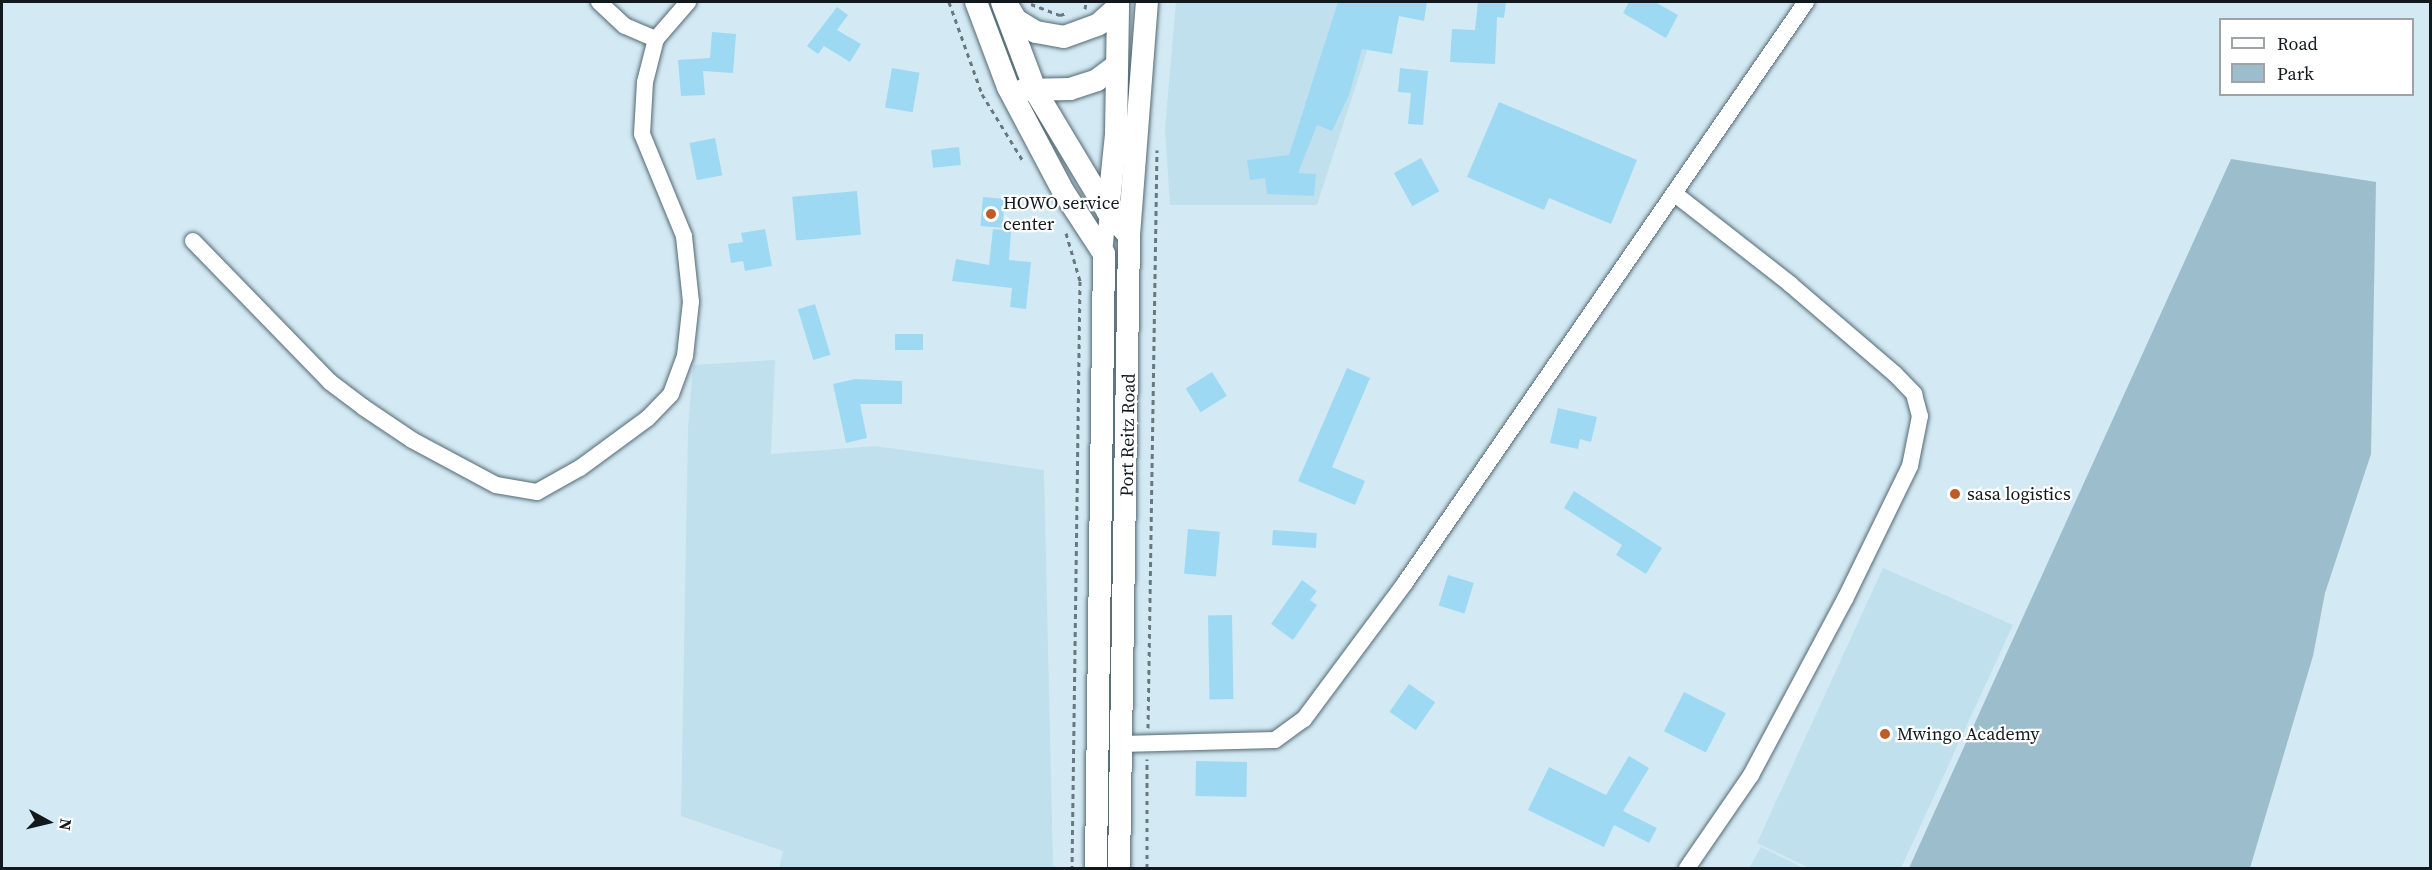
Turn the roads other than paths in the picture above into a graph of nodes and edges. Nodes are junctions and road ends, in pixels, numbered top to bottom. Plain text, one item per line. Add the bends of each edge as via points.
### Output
1 (598, 2) edge
2 (688, 2) edge
3 (976, 2) edge
4 (1004, 2) edge
5 (1147, 2) edge
6 (1806, 2) edge
7 (1118, 4) edge
8 (656, 39) junction
9 (1117, 65) junction
10 (1008, 87) junction
11 (1036, 92) junction
12 (1675, 194) junction
13 (1108, 212) junction
14 (1129, 235) junction
15 (193, 241) dead end
16 (1104, 254) junction
17 (1121, 744) junction
18 (1096, 868) edge
19 (1119, 868) edge
20 (1687, 868) edge

1 - 8 street via 625,26
2 - 8 street
3 - 10 main road
4 - 7 main road via 1016,20 1036,32 1064,37 1099,24
4 - 11 main road
5 - 14 main road, Port Reitz Road
6 - 12 street
7 - 9 main road
8 - 15 street via 640,113 648,155 684,236 690,273 690,329 680,374 671,394 648,418 580,468 537,492 496,484 411,440 363,407 330,382
9 - 11 main road via 1088,83
9 - 13 main road via 1116,135
10 - 11 main road
10 - 16 main road via 1063,191
11 - 13 main road
12 - 17 street via 1405,583 1304,719 1275,740
12 - 20 street via 1895,374 1914,394 1920,416 1910,466 1845,599 1751,775
13 - 14 main road
13 - 16 street
14 - 17 main road, Port Reitz Road
16 - 18 main road
17 - 19 main road, Port Reitz Road

